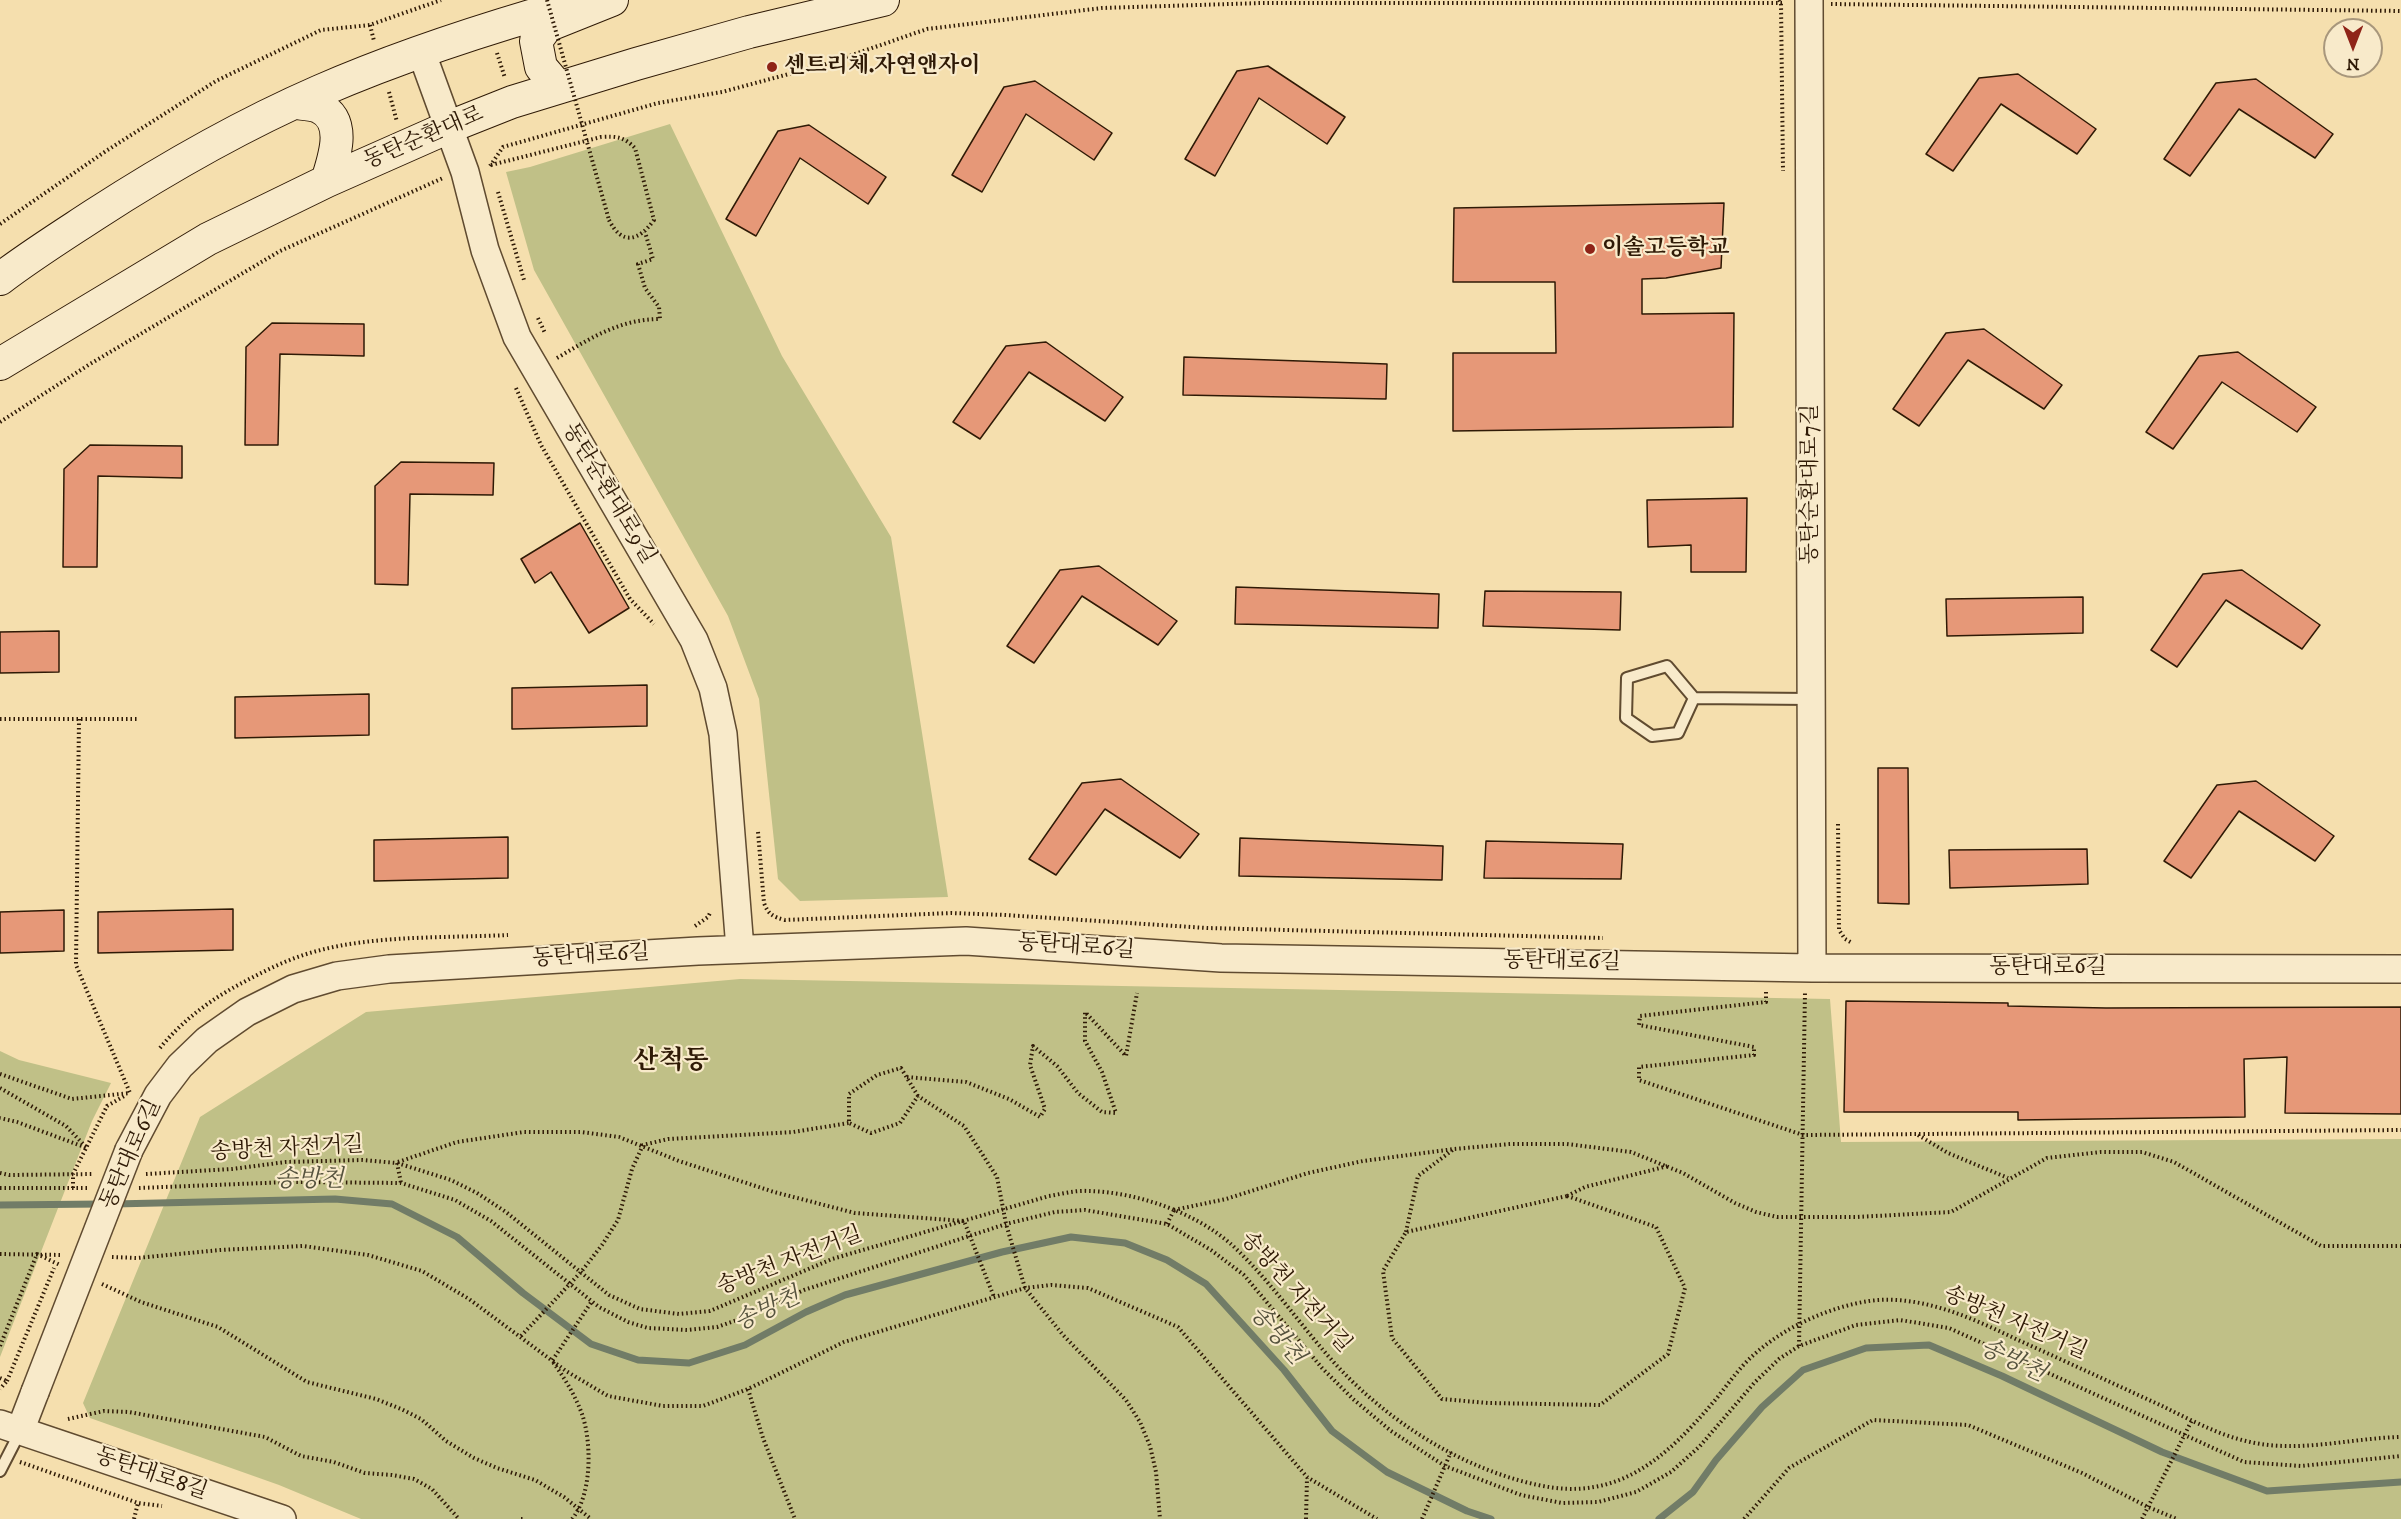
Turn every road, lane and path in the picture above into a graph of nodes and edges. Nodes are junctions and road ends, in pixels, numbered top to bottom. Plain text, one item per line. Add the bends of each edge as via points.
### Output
1 (441, 0) edge
2 (546, 0) edge
3 (586, 0) edge
4 (612, 0) edge
5 (883, 0) edge
6 (1809, 0) edge
7 (1780, 2) edge
8 (2401, 11) edge
9 (1831, 16) dead end
10 (370, 25) junction
11 (489, 27) junction
12 (421, 51) junction
13 (381, 66) junction
14 (558, 87) junction
15 (512, 102) junction
16 (295, 103) junction
17 (449, 126) junction
18 (404, 146) junction
19 (490, 166) junction
20 (493, 176) dead end
21 (327, 181) junction
22 (1783, 183) dead end
23 (496, 187) dead end
24 (444, 189) dead end
25 (0, 224) edge
26 (645, 232) junction
27 (0, 279) edge
28 (525, 283) dead end
29 (537, 315) dead end
30 (547, 336) dead end
31 (552, 347) dead end
32 (557, 358) junction
33 (0, 364) edge
34 (563, 368) dead end
35 (513, 381) dead end
36 (0, 422) edge
37 (658, 628) dead end
38 (1694, 698) junction
39 (1811, 699) junction
40 (0, 719) edge
41 (79, 719) junction
42 (139, 719) dead end
43 (757, 821) dead end
44 (1838, 823) dead end
45 (713, 907) dead end
46 (683, 927) dead end
47 (519, 935) dead end
48 (1611, 938) dead end
49 (1860, 944) dead end
50 (740, 949) junction
51 (2401, 969) edge
52 (1809, 980) junction
53 (1766, 992) dead end
54 (1137, 993) dead end
55 (158, 1051) dead end
56 (0, 1074) edge
57 (907, 1077) junction
58 (135, 1083) dead end
59 (0, 1088) edge
60 (130, 1093) junction
61 (918, 1096) junction
62 (126, 1100) dead end
63 (0, 1118) edge
64 (849, 1123) junction
65 (2401, 1130) edge
66 (1917, 1134) junction
67 (1803, 1135) junction
68 (644, 1145) junction
69 (87, 1148) junction
70 (1454, 1149) junction
71 (134, 1162) junction
72 (397, 1162) junction
73 (1669, 1166) junction
74 (0, 1173) edge
75 (73, 1174) junction
76 (95, 1174) dead end
77 (2009, 1178) junction
78 (401, 1183) junction
79 (0, 1188) edge
80 (73, 1188) junction
81 (96, 1188) dead end
82 (130, 1188) dead end
83 (1567, 1196) junction
84 (1003, 1209) junction
85 (1174, 1210) junction
86 (1802, 1218) junction
87 (964, 1221) junction
88 (1006, 1224) junction
89 (1167, 1224) junction
90 (1406, 1232) junction
91 (970, 1236) junction
92 (2401, 1246) edge
93 (0, 1254) edge
94 (37, 1254) junction
95 (70, 1255) dead end
96 (104, 1257) dead end
97 (68, 1269) dead end
98 (581, 1272) junction
99 (99, 1283) dead end
100 (569, 1284) junction
101 (1025, 1288) junction
102 (994, 1297) junction
103 (592, 1301) junction
104 (1800, 1325) junction
105 (521, 1336) junction
106 (0, 1346) edge
107 (1799, 1347) junction
108 (552, 1361) junction
109 (0, 1378) edge
110 (0, 1389) edge
111 (748, 1389) junction
112 (68, 1419) dead end
113 (2192, 1420) junction
114 (10, 1428) edge
115 (2184, 1436) junction
116 (2401, 1437) edge
117 (1450, 1452) junction
118 (2401, 1456) edge
119 (7, 1457) junction
120 (1445, 1466) junction
121 (0, 1471) edge
122 (1308, 1477) junction
123 (138, 1503) junction
124 (166, 1507) dead end
125 (2148, 1507) junction
126 (580, 1509) junction
127 (134, 1519) edge
128 (282, 1519) edge
129 (459, 1519) edge
130 (572, 1519) edge
131 (591, 1519) edge
132 (795, 1519) edge
133 (1160, 1519) edge
134 (1306, 1519) edge
135 (1377, 1519) edge
136 (1422, 1519) edge
137 (1744, 1519) edge
138 (2142, 1519) edge
139 (2177, 1519) edge

1 - 10 path
2 - 26 path, bridge via 609,220 615,231 627,237
3 - 11 main road
4 - 14 main road via 547,26 536,41 541,67
5 - 14 main road, 동탄순환대로 via 749,32
6 - 39 street, 동탄순환대로7길
7 - 19 path via 1262,3 1102,8 927,29 826,64 722,92 658,103 503,147
7 - 22 path
8 - 9 path via 1830,4
10 - 13 path
10 - 25 path via 321,30 216,81
11 - 12 main road
11 - 15 path
12 - 13 main road
12 - 17 street, 동탄순환대로9길
13 - 16 main road
13 - 18 path
14 - 15 main road, 동탄순환대로
15 - 17 main road, 동탄순환대로
16 - 21 main road via 318,106 331,116 336,151
16 - 27 main road via 196,153 123,196
17 - 18 main road, 동탄순환대로
17 - 50 street, 동탄순환대로9길 via 485,250 517,337 694,640 713,688 723,734
18 - 21 main road, 동탄순환대로
19 - 20 path
19 - 26 path via 602,136 627,140 635,148 654,220
21 - 33 main road, 동탄순환대로 via 208,239
23 - 28 path
24 - 36 path via 441,179 280,251
26 - 32 path via 653,259 638,264 645,288 659,308 660,319 624,323
29 - 30 path
31 - 32 path
32 - 34 path
35 - 37 path via 541,445 630,599
38 - 38 lane via 1678,733 1652,736 1626,718 1627,678 1667,666
38 - 39 lane
39 - 52 street, 동탄순환대로7길
40 - 41 path
41 - 42 path
41 - 60 path via 76,965
43 - 48 path via 766,911 785,920 951,913 1207,928
44 - 49 path via 1839,930 1845,939
45 - 46 path via 702,922
47 - 55 path via 366,942 318,951 278,964 218,996 191,1016
50 - 52 street, 동탄대로6길 via 966,940 1221,958
50 - 71 street, 동탄대로6길 via 389,969 336,976 293,989 247,1012 207,1040 180,1066 158,1095
51 - 52 street, 동탄대로6길
52 - 67 path
53 - 67 path via 1766,1002 1640,1016 1639,1026 1754,1047 1754,1055 1639,1067 1639,1080
54 - 57 path via 1126,1056 1084,1012 1084,1041 1102,1072 1116,1113 1102,1112 1078,1093 1057,1066 1033,1046 1030,1065 1045,1109 1040,1117 1009,1099 966,1082
56 - 60 path via 72,1099
57 - 61 path
57 - 64 path via 901,1068 878,1075 849,1094
58 - 60 path
59 - 69 path via 66,1126
60 - 62 path
60 - 69 path via 107,1106
61 - 64 path via 900,1123 871,1134
61 - 84 path via 964,1126 997,1177
63 - 69 path
64 - 68 path via 793,1132 668,1139
65 - 66 path
66 - 67 path
66 - 77 path via 1948,1153
67 - 86 path
68 - 72 path via 581,1132 524,1132 457,1142
68 - 87 path via 679,1161 774,1192 855,1213
68 - 98 path via 632,1169 618,1220
69 - 75 path
70 - 73 path via 1577,1144 1631,1152
70 - 85 path via 1363,1161
70 - 90 path via 1418,1176
71 - 72 path, 송방천 자전거길 via 232,1169 286,1162
71 - 114 street, 동탄대로6길, bridge via 35,1392
72 - 78 path
72 - 98 path, 송방천 자전거길 via 477,1193
73 - 83 path
73 - 86 path via 1756,1212
74 - 75 path
75 - 76 path
75 - 80 path
77 - 86 path via 1951,1212
77 - 92 path via 2048,1158 2142,1152 2174,1162 2321,1246
78 - 82 path via 289,1182
78 - 100 path via 455,1200 491,1221
79 - 80 path
80 - 81 path
83 - 90 path
83 - 90 path via 1656,1227 1685,1288 1668,1354 1600,1405 1443,1399 1392,1338 1383,1271
84 - 85 path, 송방천 자전거길 via 1086,1190 1126,1195
84 - 87 path, 송방천 자전거길
84 - 88 path
85 - 89 path
85 - 117 path, 송방천 자전거길 via 1229,1243 1349,1377 1402,1423
86 - 104 path
87 - 91 path
87 - 98 path, 송방천 자전거길 via 832,1259 710,1311 679,1314 640,1308 609,1295
88 - 89 path via 1055,1212 1085,1210
88 - 91 path
88 - 101 path
89 - 120 path via 1244,1275 1353,1399 1391,1431
91 - 102 path
91 - 103 path via 804,1290 717,1327 648,1328 628,1322
93 - 94 path
94 - 95 path
94 - 97 path
94 - 106 path
96 - 105 path via 303,1246 368,1254 422,1271
98 - 100 path
99 - 126 path via 141,1302 218,1327 307,1382 402,1409 474,1458 535,1480
100 - 103 path
100 - 105 path
101 - 102 path
101 - 122 path via 1088,1288 1178,1327
101 - 133 path via 1062,1335 1126,1401 1140,1422 1156,1472
102 - 111 path via 844,1342
103 - 108 path
104 - 107 path
104 - 113 path, 송방천 자전거길 via 1825,1313 1871,1301 1933,1306 1984,1324
104 - 117 path, 송방천 자전거길 via 1754,1354 1668,1452 1617,1482 1563,1489 1538,1485
105 - 108 path
107 - 115 path via 1856,1325 1900,1320 1949,1328
107 - 120 path via 1779,1359 1755,1382 1700,1446 1671,1472 1636,1492 1598,1502 1562,1503 1521,1495
108 - 111 path via 608,1396 663,1406 703,1406
108 - 126 path via 568,1384 585,1429 587,1480
109 - 110 path via 8,1381
111 - 132 path
112 - 129 path via 104,1411 129,1412 265,1437 301,1456 364,1473 414,1479 432,1489
113 - 115 path
113 - 116 path, 송방천 자전거길 via 2240,1439 2271,1445
114 - 119 lane
114 - 128 street, 동탄대로8길
115 - 118 path via 2244,1462 2301,1466
115 - 125 path
117 - 120 path
119 - 121 lane
119 - 123 path
120 - 136 path
122 - 134 path
122 - 135 path
123 - 124 path
123 - 127 path
125 - 137 path via 2082,1473 1968,1425 1873,1420 1789,1467
125 - 138 path
125 - 139 path
126 - 130 path
126 - 131 path

